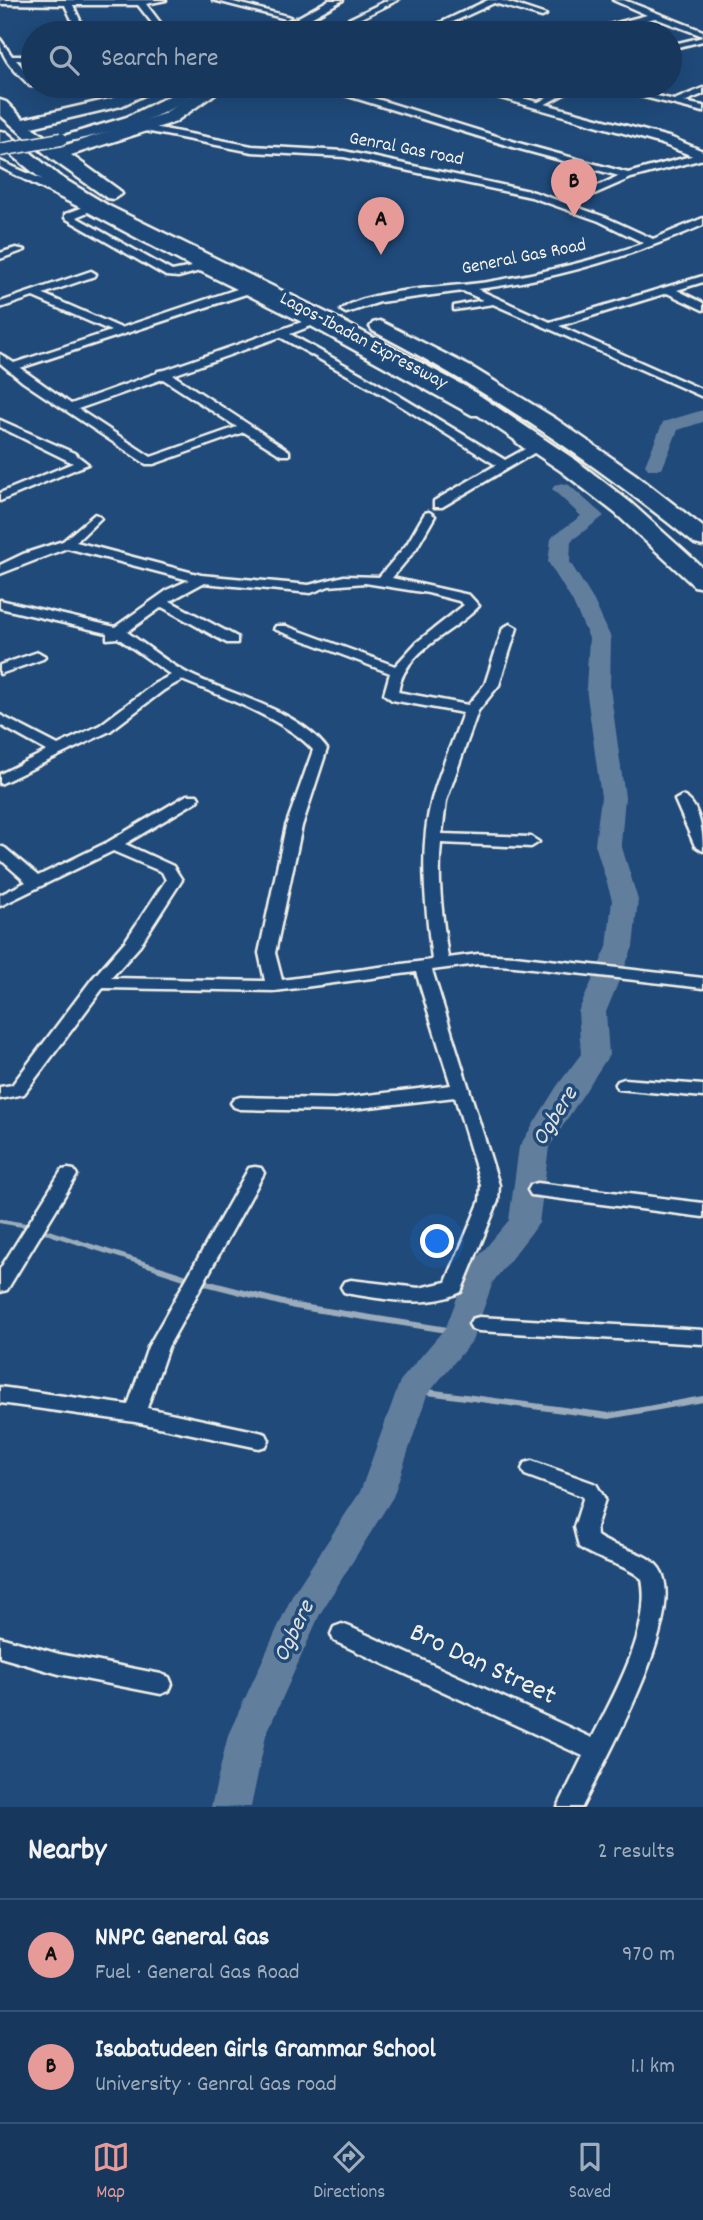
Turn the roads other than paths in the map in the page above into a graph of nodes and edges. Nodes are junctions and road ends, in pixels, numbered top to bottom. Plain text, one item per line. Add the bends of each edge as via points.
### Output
1 (34, 0) edge
2 (162, 0) edge
3 (217, 0) edge
4 (320, 0) edge
5 (333, 0) edge
6 (394, 0) edge
7 (494, 0) edge
8 (617, 0) edge
9 (0, 2) edge
10 (141, 3) junction
11 (69, 5) junction
12 (542, 15) dead end
13 (656, 16) junction
14 (286, 17) junction
15 (76, 21) edge
16 (154, 21) edge
17 (280, 21) edge
18 (297, 21) edge
19 (349, 21) edge
20 (449, 21) edge
21 (635, 21) edge
22 (668, 21) edge
23 (682, 27) edge
24 (703, 36) edge
25 (0, 41) edge
26 (682, 43) edge
27 (9, 58) junction
28 (21, 58) edge
29 (21, 71) edge
30 (703, 91) edge
31 (127, 98) edge
32 (165, 98) edge
33 (178, 98) edge
34 (200, 98) edge
35 (363, 98) edge
36 (510, 98) edge
37 (551, 98) edge
38 (658, 98) edge
39 (676, 102) junction
40 (0, 105) edge
41 (537, 105) junction
42 (703, 109) edge
43 (41, 121) junction
44 (19, 125) junction
45 (143, 128) junction
46 (0, 136) edge
47 (58, 142) junction
48 (0, 144) edge
49 (78, 146) junction
50 (0, 150) edge
51 (703, 156) edge
52 (0, 164) edge
53 (628, 176) junction
54 (592, 192) dead end
55 (89, 209) junction
56 (703, 221) edge
57 (653, 243) junction
58 (20, 250) dead end
59 (0, 256) edge
60 (202, 267) junction
61 (91, 274) dead end
62 (703, 279) edge
63 (465, 288) junction
64 (246, 290) junction
65 (668, 290) junction
66 (34, 294) junction
67 (494, 302) junction
68 (0, 305) edge
69 (703, 307) edge
70 (458, 308) dead end
71 (345, 310) junction
72 (318, 320) junction
73 (548, 326) junction
74 (120, 331) junction
75 (281, 333) junction
76 (0, 357) edge
77 (13, 367) junction
78 (162, 373) junction
79 (703, 394) edge
80 (70, 408) junction
81 (0, 424) edge
82 (244, 428) junction
83 (285, 453) dead end
84 (503, 464) junction
85 (0, 497) edge
86 (438, 504) dead end
87 (429, 516) dead end
88 (95, 519) dead end
89 (703, 540) edge
90 (68, 544) junction
91 (0, 570) edge
92 (201, 579) junction
93 (384, 579) junction
94 (703, 582) edge
95 (163, 602) junction
96 (0, 604) edge
97 (510, 628) dead end
98 (281, 629) dead end
99 (112, 636) junction
100 (232, 640) dead end
101 (38, 656) dead end
102 (0, 670) edge
103 (397, 671) junction
104 (181, 675) junction
105 (471, 710) junction
106 (0, 719) edge
107 (56, 750) junction
108 (0, 780) edge
109 (192, 798) dead end
110 (682, 800) dead end
111 (433, 838) junction
112 (531, 842) dead end
113 (113, 845) junction
114 (703, 846) edge
115 (0, 851) edge
116 (36, 884) junction
117 (0, 901) edge
118 (441, 963) junction
119 (422, 965) junction
120 (98, 983) junction
121 (703, 983) edge
122 (275, 986) junction
123 (624, 1085) dead end
124 (461, 1090) junction
125 (703, 1091) edge
126 (2, 1096) edge
127 (240, 1103) dead end
128 (254, 1173) dead end
129 (68, 1175) dead end
130 (537, 1190) dead end
131 (703, 1210) edge
132 (0, 1285) edge
133 (351, 1287) dead end
134 (479, 1324) dead end
135 (703, 1337) edge
136 (0, 1395) edge
137 (135, 1415) junction
138 (259, 1440) dead end
139 (532, 1469) dead end
140 (342, 1634) dead end
141 (0, 1647) edge
142 (161, 1684) dead end
143 (596, 1751) junction
144 (570, 1807) edge

1 - 9 street
1 - 11 street
2 - 10 street
3 - 14 street
4 - 14 main road
5 - 18 main road
6 - 19 street
7 - 12 street
7 - 20 street
8 - 13 street
10 - 11 street
10 - 16 street
11 - 15 street
13 - 21 street
13 - 22 street
14 - 17 main road
23 - 24 street
24 - 26 street
25 - 27 street
27 - 28 street
27 - 29 street
30 - 39 street
31 - 43 highway
32 - 47 main road via 146,110
33 - 47 main road via 135,120
34 - 45 highway via 170,118
35 - 53 street
36 - 41 main road
37 - 41 street
38 - 39 street
39 - 42 street
40 - 44 highway, Lagos-Ibadan Expressway
41 - 51 main road via 667,141
43 - 44 highway
43 - 49 highway via 42,132 60,144
44 - 47 highway, Lagos-Ibadan Expressway
45 - 49 highway
45 - 57 street, Genral Gas road via 252,149 344,154 534,195
46 - 72 highway, Lagos-Ibadan Expressway via 53,180 103,211
47 - 48 main road
47 - 49 highway
47 - 50 main road, bridge
47 - 71 highway, Lagos-Ibadan Expressway via 126,202 256,275
51 - 53 street
52 - 55 street
53 - 54 street
55 - 60 street
55 - 60 street via 68,216 170,274
56 - 57 street, General Gas Road
57 - 63 street, General Gas Road via 580,267
58 - 59 street
60 - 64 street
61 - 66 street
62 - 65 street
63 - 67 street
63 - 71 street, General Gas Road via 378,299
64 - 72 street
64 - 74 street
65 - 69 street
65 - 73 street
66 - 68 street
66 - 74 street
67 - 70 street
67 - 73 street
71 - 89 highway, Lagos-Ibadan Expressway via 537,415 596,455
72 - 75 street
72 - 84 street via 533,450
72 - 94 highway, Lagos-Ibadan Expressway via 462,394 532,440 622,508
73 - 79 street
74 - 77 street
75 - 78 street
75 - 84 street
76 - 77 street
77 - 80 street
78 - 80 street
78 - 82 street
80 - 82 street via 149,461
81 - 85 street via 82,464
82 - 83 street
84 - 86 street
87 - 93 street via 412,546
88 - 90 street
90 - 91 street
90 - 92 street
92 - 93 street via 310,589 323,581
92 - 95 street
93 - 103 street via 464,598 472,606
95 - 99 street
95 - 100 street
96 - 99 street
97 - 105 street via 492,685
98 - 103 street
99 - 104 street
101 - 102 street
103 - 105 street via 391,694
104 - 107 street via 105,728
104 - 122 street via 307,734 320,749 294,826 267,953
105 - 111 street via 439,801
106 - 107 street
107 - 108 street
109 - 113 street
110 - 114 street
111 - 112 street
111 - 118 street
113 - 116 street
113 - 120 street via 168,869 174,880 132,944
115 - 116 street
116 - 117 street
118 - 119 street
118 - 121 street via 491,960
119 - 122 street
119 - 124 street
120 - 122 street
120 - 126 street via 18,1090
123 - 125 street
124 - 127 street via 335,1105
124 - 133 street via 490,1185 489,1201 454,1287 432,1295
128 - 137 street via 158,1347
129 - 132 street
130 - 131 street
134 - 135 street
136 - 137 street
137 - 138 street
139 - 143 street via 589,1490 594,1499 585,1527 587,1541 644,1568 652,1574 657,1589 656,1612 631,1684
140 - 143 street, Bro Dan Street
141 - 142 street
143 - 144 street

